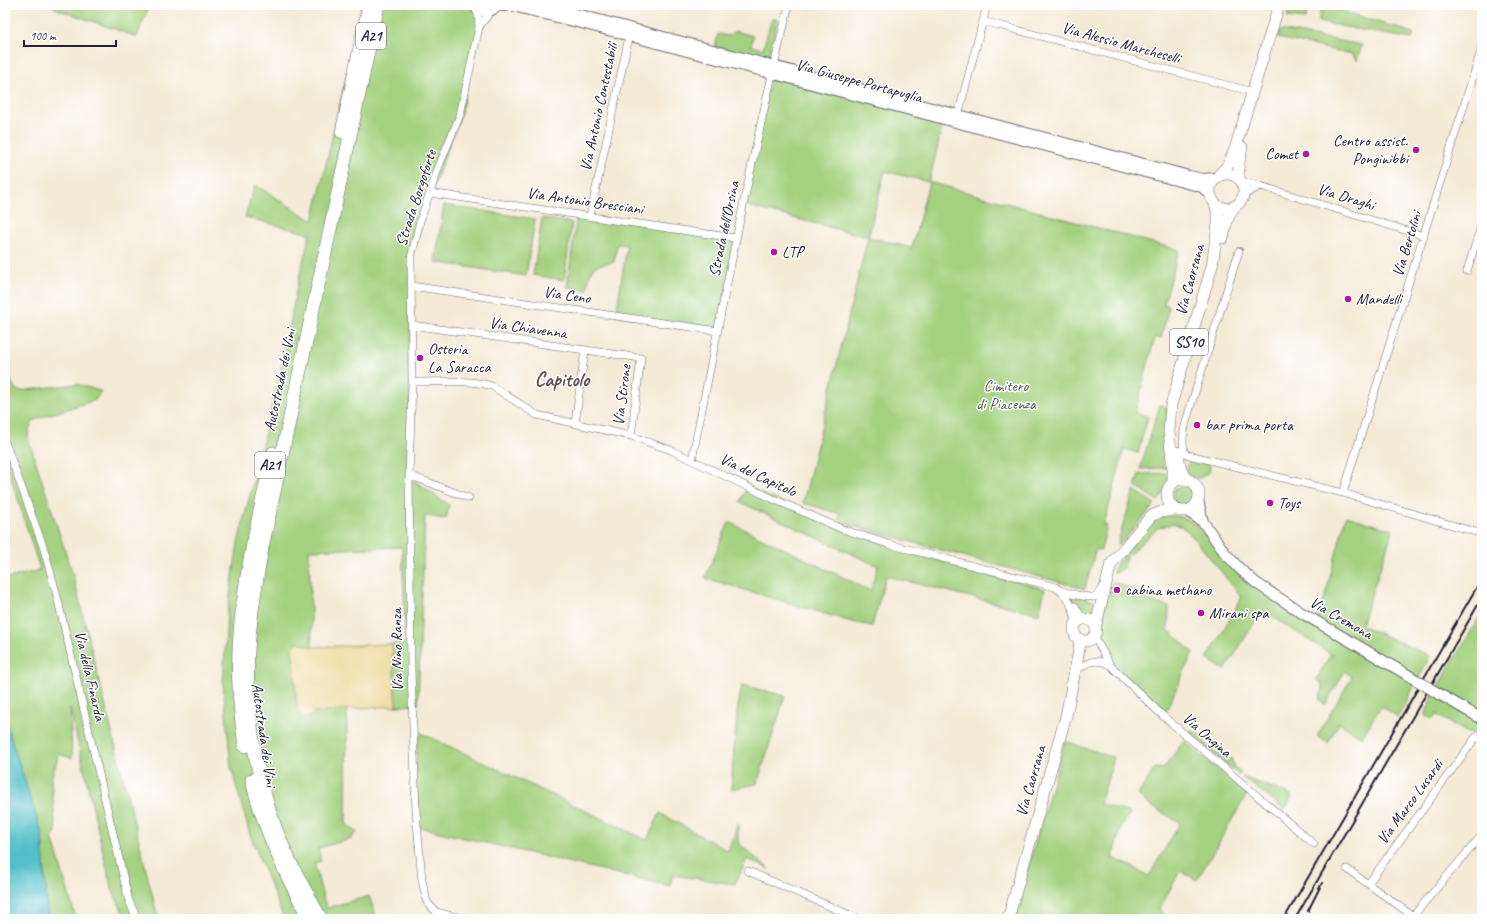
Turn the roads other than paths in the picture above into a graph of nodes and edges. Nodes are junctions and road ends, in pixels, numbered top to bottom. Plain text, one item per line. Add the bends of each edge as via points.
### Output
1 (369, 5) edge
2 (378, 5) edge
3 (542, 5) edge
4 (789, 5) edge
5 (987, 5) edge
6 (1279, 5) edge
7 (1286, 5) edge
8 (474, 6) edge
9 (496, 7) edge
10 (983, 21) junction
11 (479, 27) junction
12 (630, 32) junction
13 (1482, 48) edge
14 (773, 70) junction
15 (1252, 92) junction
16 (957, 118) junction
17 (1217, 177) junction
18 (1241, 180) junction
19 (1260, 186) junction
20 (430, 193) junction
21 (1244, 196) junction
22 (1213, 198) junction
23 (1235, 206) junction
24 (590, 216) junction
25 (1482, 223) edge
26 (1424, 236) junction
27 (735, 238) junction
28 (1239, 252) dead end
29 (1467, 271) dead end
30 (411, 286) junction
31 (412, 325) junction
32 (718, 331) junction
33 (585, 350) junction
34 (641, 358) joint
35 (412, 382) junction
36 (575, 424) junction
37 (631, 436) junction
38 (5, 442) edge
39 (692, 460) junction
40 (409, 475) junction
41 (1187, 480) junction
42 (1170, 486) junction
43 (1344, 493) junction
44 (469, 498) dead end
45 (1198, 500) junction
46 (1175, 509) junction
47 (1187, 511) junction
48 (1151, 516) junction
49 (1202, 522) junction
50 (1479, 533) dead end
51 (1062, 592) junction
52 (1103, 592) junction
53 (1087, 621) junction
54 (1093, 638) junction
55 (1079, 645) junction
56 (1110, 665) junction
57 (1075, 673) junction
58 (1482, 719) edge
59 (1479, 739) edge
60 (1482, 835) edge
61 (1314, 844) dead end
62 (1347, 869) dead end
63 (748, 871) dead end
64 (1368, 884) junction
65 (1414, 917) edge
66 (137, 919) edge
67 (310, 919) edge
68 (321, 919) edge
69 (464, 919) edge
70 (859, 919) edge
71 (1008, 919) edge

1 - 67 highway, Autostrada dei Vini / A21 via 253,546 241,619 239,694 247,757 256,798 266,831
2 - 68 highway, Autostrada dei Vini / A21 via 262,548 248,652 251,722 262,784 275,827 304,890
3 - 12 main road, Via Giuseppe Portapuglia
4 - 14 street, Strada dell'Orsina
5 - 10 street
6 - 15 main road, SS10
7 - 18 main road via 1240,155 1238,167
8 - 9 main road, Via Giuseppe Portapuglia via 483,11
8 - 11 street, Strada Borgoforte
9 - 11 street, Strada Borgoforte via 486,15
9 - 12 main road, Via Giuseppe Portapuglia via 513,6
10 - 15 street, Via Alessio Marcheselli
10 - 16 street
11 - 20 street, Strada Borgoforte via 460,115
12 - 14 main road, Via Giuseppe Portapuglia
12 - 24 street, Via Antonio Contestabili
13 - 26 street, Via Bertolini
14 - 16 main road, Via Giuseppe Portapuglia
14 - 27 street, Strada dell'Orsina
15 - 17 main road, SS10 via 1235,149 1228,166
16 - 17 main road, Via Giuseppe Portapuglia via 1189,176 1203,179
16 - 22 main road, Via Giuseppe Portapuglia via 1202,187
17 - 18 main road via 1230,173
17 - 22 main road, SS10 via 1212,183
18 - 19 street, Via Draghi
18 - 21 main road
19 - 21 street
19 - 26 street, Via Draghi
20 - 24 street, Via Antonio Bresciani
20 - 30 street, Strada Borgoforte via 411,258
21 - 23 main road, SS10
22 - 23 main road via 1224,208
22 - 42 main road, Via Caorsana / SS10 via 1218,224 1212,266 1171,405 1169,431 1173,470
23 - 41 main road, Via Caorsana / SS10 via 1227,221 1219,267 1177,406 1177,450 1181,469
24 - 27 street, Via Antonio Bresciani
25 - 29 street
26 - 43 street, Via Bertolini
27 - 32 street, Strada dell'Orsina
28 - 43 street via 1187,418 1182,446 1185,454
30 - 31 street, Strada Borgoforte
30 - 32 street, Via Ceno
31 - 33 street, Via Chiavenna
31 - 35 street, Strada Borgoforte
32 - 39 street, Strada dell'Orsina
33 - 34 street, Via Chiavenna
33 - 36 street
34 - 37 street, Via Stirone
35 - 36 street, Via del Capitolo via 492,386 537,415
35 - 40 street, Via Nino Ranza
36 - 37 street, Via del Capitolo
37 - 39 street, Via del Capitolo
38 - 66 street, Via della Finarda via 43,546 56,592 129,901
39 - 51 street, Via del Capitolo via 842,529
40 - 44 street
40 - 69 street, Via Nino Ranza via 411,670 416,811 422,880 427,902 436,912
41 - 42 main road via 1182,479
41 - 45 main road, SS10 via 1198,490
42 - 46 main road, SS10 via 1167,494 1169,503
42 - 48 main road
43 - 50 street
45 - 47 main road
45 - 49 main road, SS10
46 - 47 main road
46 - 48 main road
47 - 49 main road
48 - 52 main road via 1111,564
49 - 58 main road, Via Cremona, bridge via 1225,553 1256,583
51 - 52 street, Via del Capitolo via 1094,597
51 - 53 street
51 - 53 street via 1074,612
52 - 53 main road
53 - 54 main road via 1097,632
53 - 55 main road via 1074,630
54 - 55 main road
54 - 56 street, Via Ongina
55 - 57 main road, Via Caorsana
56 - 57 street via 1096,660 1082,666
56 - 61 street, Via Ongina via 1183,734
57 - 71 main road, Via Caorsana via 1066,716
59 - 64 street, Via Marco Lusardi
60 - 65 street
62 - 64 street
63 - 70 street
64 - 65 street

